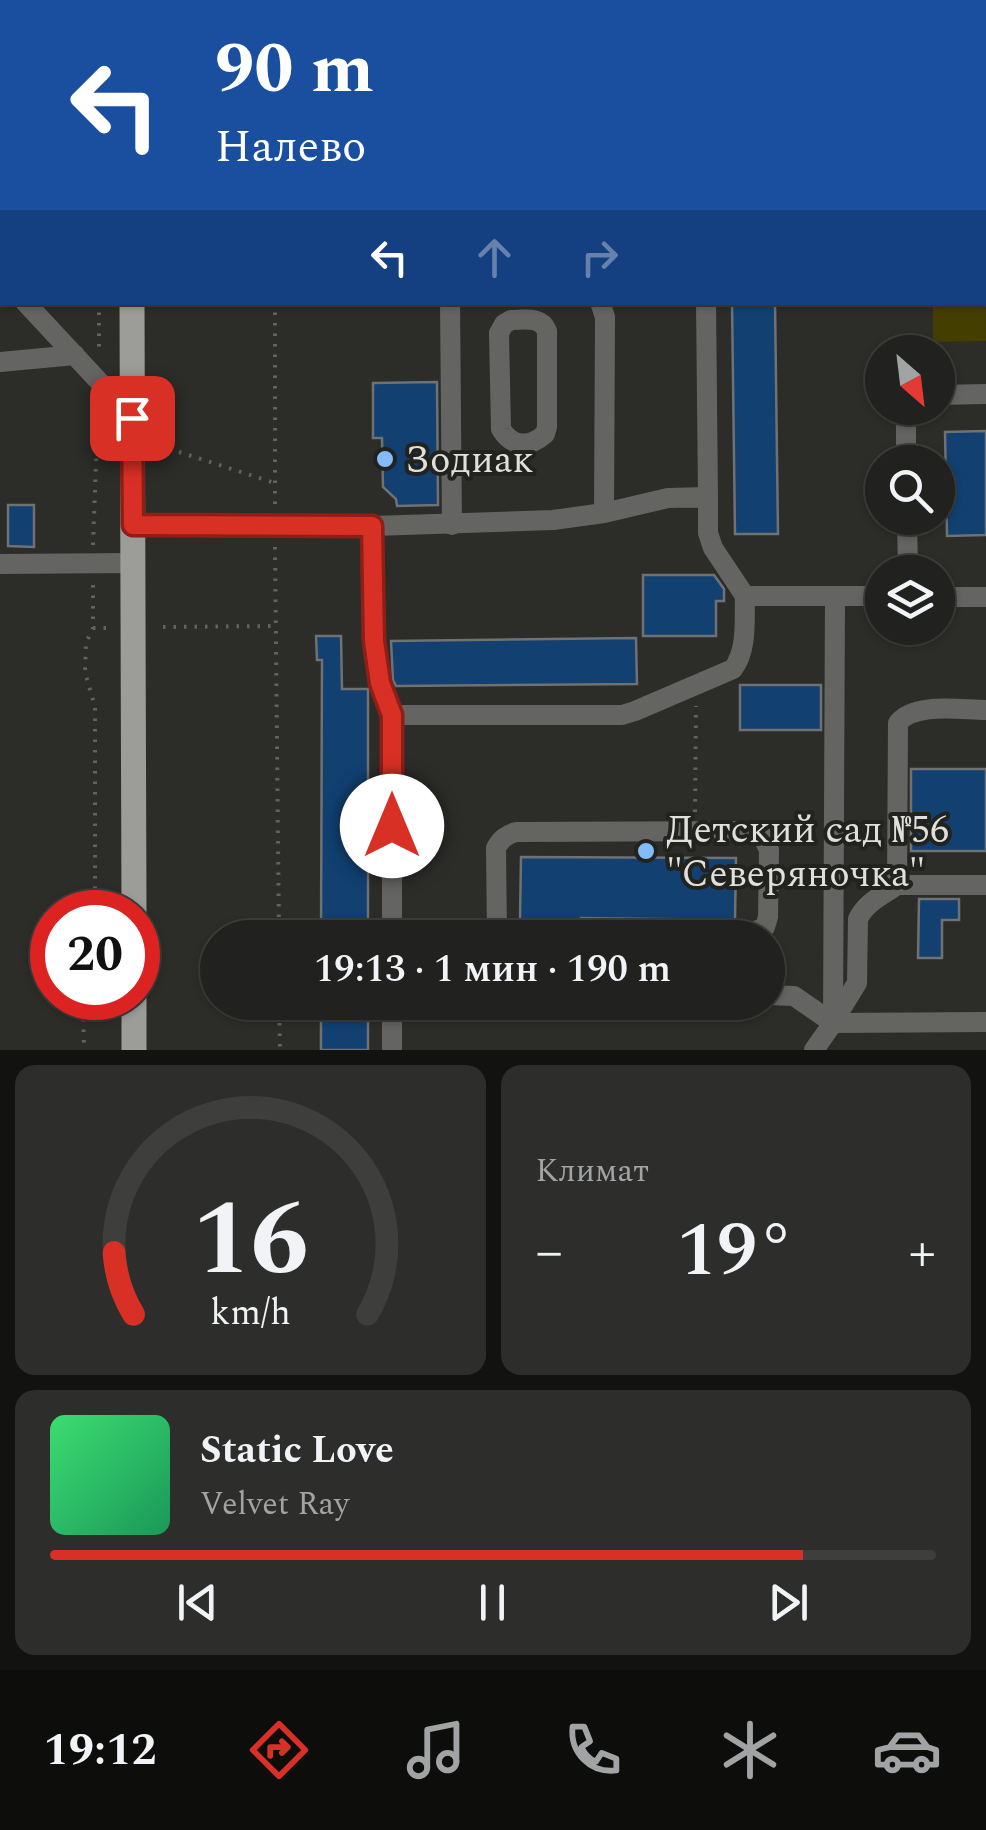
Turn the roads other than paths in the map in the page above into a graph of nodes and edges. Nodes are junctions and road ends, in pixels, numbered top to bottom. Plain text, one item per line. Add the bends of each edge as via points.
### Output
1 (28, 305) edge
2 (132, 305) edge
3 (450, 305) edge
4 (601, 305) edge
5 (706, 305) edge
6 (532, 311) edge
7 (75, 355) junction
8 (0, 362) edge
9 (986, 394) edge
10 (955, 395) edge
11 (132, 418) junction
12 (708, 496) junction
13 (604, 513) junction
14 (133, 525) junction
15 (452, 525) junction
16 (372, 526) junction
17 (133, 563) junction
18 (0, 564) edge
19 (745, 596) junction
20 (834, 596) junction
21 (865, 596) edge
22 (955, 597) edge
23 (986, 597) edge
24 (986, 710) edge
25 (392, 715) junction
26 (897, 885) junction
27 (986, 885) edge
28 (134, 890) edge
29 (392, 920) edge
30 (497, 920) edge
31 (767, 920) edge
32 (785, 996) edge
33 (134, 1020) edge
34 (392, 1020) edge
35 (986, 1022) edge
36 (833, 1023) junction
37 (134, 1050) edge
38 (392, 1050) edge
39 (814, 1050) edge

1 - 7 lane
2 - 11 main road
3 - 15 lane
4 - 13 lane
5 - 12 lane
6 - 6 lane via 546,331 546,427 539,439 517,444 501,429 498,333
7 - 8 lane
7 - 11 lane
9 - 10 lane
11 - 14 main road
12 - 13 lane
12 - 19 lane via 712,548
13 - 15 lane
14 - 16 lane
14 - 17 main road
15 - 16 lane
16 - 25 lane via 374,641
17 - 18 lane
17 - 28 main road
19 - 20 lane
19 - 25 lane via 743,648 733,668 622,715
20 - 21 lane
20 - 36 lane
22 - 23 lane
24 - 26 lane via 915,710 898,722
25 - 29 lane
26 - 27 lane
26 - 36 lane via 860,913 856,983
30 - 31 lane via 496,848 507,834 694,831 762,835
32 - 36 lane
33 - 37 main road
34 - 38 lane
35 - 36 lane
36 - 39 lane

